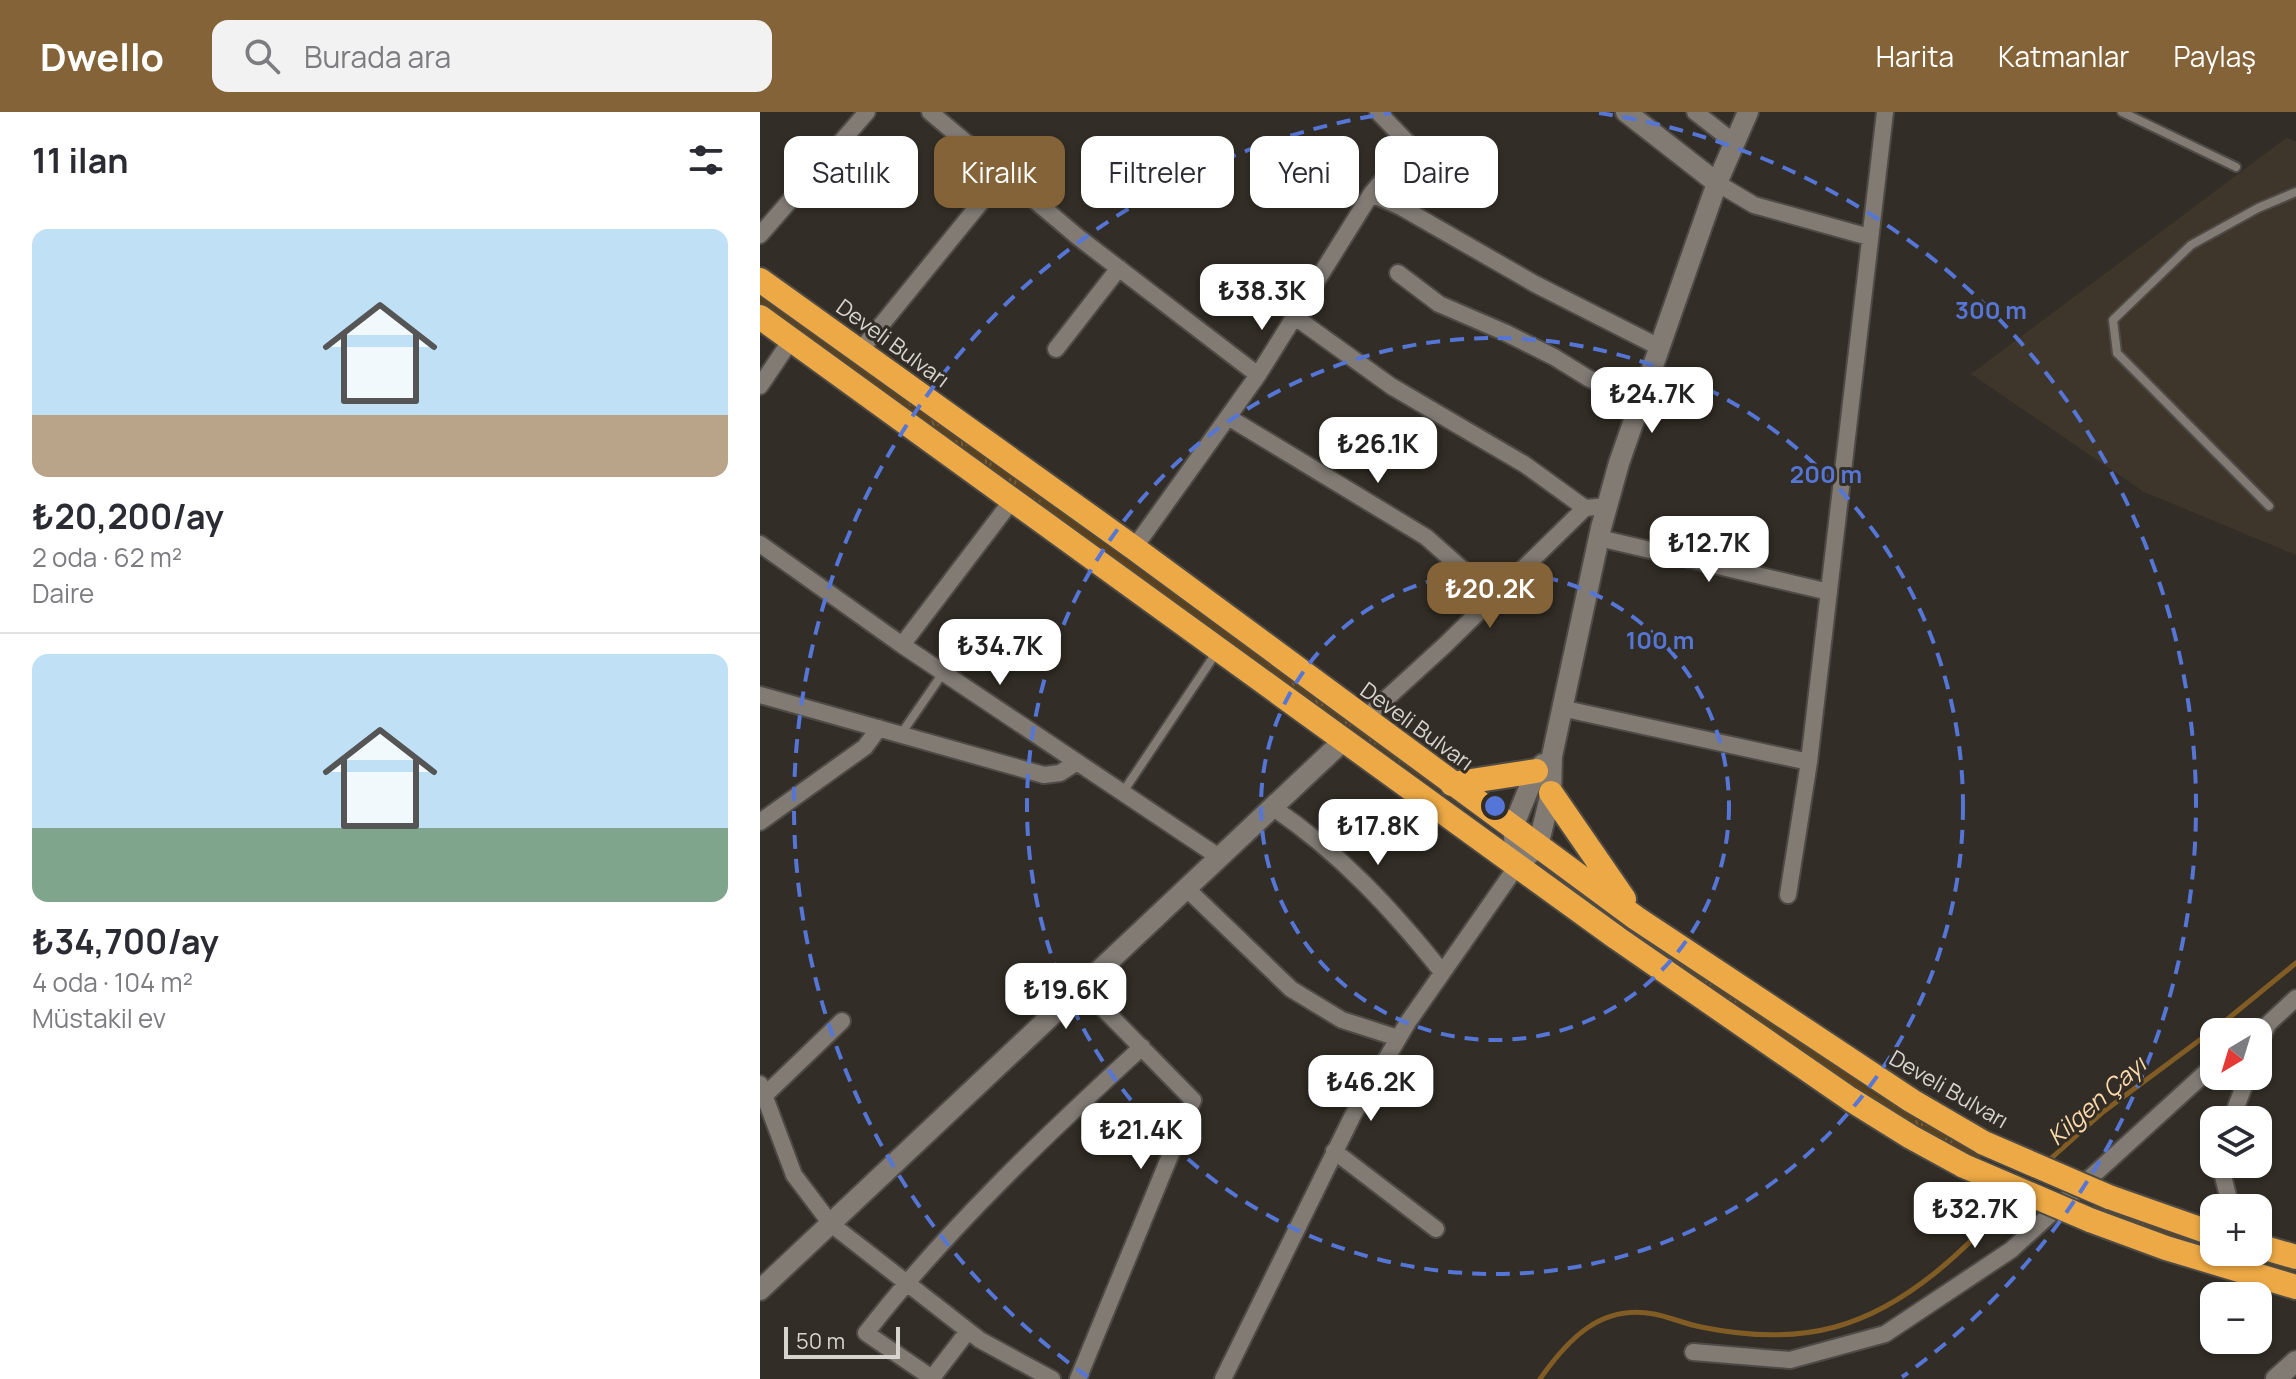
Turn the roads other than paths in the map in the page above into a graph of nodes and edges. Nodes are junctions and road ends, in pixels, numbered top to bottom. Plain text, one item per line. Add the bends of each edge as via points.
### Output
1 (867, 112) edge
2 (930, 112) edge
3 (1626, 112) edge
4 (1695, 112) edge
5 (1748, 112) edge
6 (1885, 112) edge
7 (2122, 112) edge
8 (1382, 113) edge
9 (959, 136) edge
10 (1735, 143) junction
11 (2236, 167) dead end
12 (1717, 183) junction
13 (2296, 192) edge
14 (1371, 194) junction
15 (976, 208) edge
16 (1046, 208) edge
17 (760, 235) edge
18 (1869, 237) junction
19 (1119, 268) junction
20 (1398, 273) dead end
21 (760, 280) edge
22 (760, 317) edge
23 (1295, 317) junction
24 (791, 340) junction
25 (1659, 347) junction
26 (1056, 349) dead end
27 (860, 351) junction
28 (1258, 375) junction
29 (760, 386) edge
30 (1640, 403) junction
31 (1228, 417) junction
32 (1013, 499) junction
33 (1607, 506) junction
34 (2269, 506) dead end
35 (1585, 508) junction
36 (1599, 538) junction
37 (760, 544) edge
38 (1134, 548) junction
39 (1829, 592) junction
40 (1495, 598) junction
41 (902, 645) junction
42 (1219, 648) junction
43 (943, 673) junction
44 (760, 695) edge
45 (1564, 706) junction
46 (1364, 719) junction
47 (879, 728) junction
48 (901, 734) junction
49 (1344, 740) junction
50 (1077, 762) junction
51 (1809, 762) junction
52 (1544, 763) junction
53 (1452, 784) junction
54 (1123, 792) junction
55 (1551, 793) junction
56 (1272, 807) junction
57 (760, 822) edge
58 (1513, 827) junction
59 (1538, 846) junction
60 (1219, 857) junction
61 (1517, 866) junction
62 (1186, 888) junction
63 (1788, 895) dead end
64 (1636, 918) junction
65 (1442, 972) junction
66 (1082, 987) junction
67 (2296, 998) edge
68 (2272, 1020) edge
69 (842, 1021) dead end
70 (1398, 1038) junction
71 (1142, 1047) junction
72 (2200, 1078) edge
73 (762, 1090) edge
74 (1334, 1151) junction
75 (831, 1224) junction
76 (1436, 1229) dead end
77 (2200, 1229) edge
78 (2272, 1250) edge
79 (2296, 1257) edge
80 (905, 1282) junction
81 (2296, 1287) edge
82 (760, 1290) edge
83 (968, 1331) junction
84 (1693, 1352) dead end
85 (2296, 1361) edge
86 (1052, 1379) edge
87 (1078, 1379) edge
88 (1223, 1379) edge
89 (2276, 1379) edge

1 - 17 street
2 - 9 street
3 - 12 street
4 - 10 street
5 - 10 street
6 - 18 street
7 - 11 lane
8 - 14 street via 1411,146
10 - 12 street
12 - 18 street via 1754,205
12 - 25 street
13 - 34 lane via 2191,245 2113,320 2117,353
14 - 23 street
14 - 25 street
15 - 27 street
16 - 19 street
18 - 39 street
19 - 26 street
19 - 28 street
20 - 30 street via 1439,304
21 - 27 highway, Develi Bulvarı
22 - 24 highway
23 - 28 street
23 - 35 street via 1391,386 1524,464
24 - 29 street
24 - 32 highway
25 - 30 street
27 - 38 highway, Develi Bulvarı
28 - 31 street
30 - 33 street
31 - 38 street
31 - 40 street via 1426,537
32 - 41 street
32 - 42 highway
33 - 35 street
33 - 36 street
35 - 40 street
36 - 39 street
36 - 45 street
37 - 41 street
38 - 46 highway, Develi Bulvarı
39 - 51 street
40 - 46 street
41 - 43 street
42 - 49 highway
42 - 54 lane
43 - 48 lane
43 - 50 street
44 - 47 street
45 - 51 street
45 - 52 street
46 - 53 highway, Develi Bulvarı
47 - 48 street
47 - 57 street via 865,747
48 - 50 street via 1044,775 1060,773
49 - 56 street
49 - 61 highway
50 - 54 street
51 - 63 street
52 - 53 highway
52 - 55 street
52 - 58 street
53 - 58 highway, Develi Bulvarı
54 - 60 street
55 - 59 street
55 - 64 highway
56 - 60 street
56 - 65 street via 1371,889
58 - 59 highway, Develi Bulvarı
58 - 61 street
59 - 61 street
59 - 64 highway, Develi Bulvarı
60 - 62 street
61 - 65 street
61 - 81 highway, bridge via 1850,1099 1964,1166 2090,1220
62 - 66 street
62 - 70 street via 1291,989 1342,1020
64 - 77 highway, Develi Bulvarı, bridge via 1984,1143
65 - 70 street
66 - 71 street
66 - 75 street
67 - 68 street
69 - 73 street
70 - 74 street
71 - 80 street
71 - 87 street via 1193,1100
72 - 84 street via 2011,1250 1885,1334 1790,1360
73 - 75 street via 794,1175
74 - 76 street
74 - 88 street
75 - 80 street
75 - 82 street
78 - 79 highway
80 - 83 street
80 - 83 street via 866,1333 932,1378
83 - 86 street
85 - 89 street

